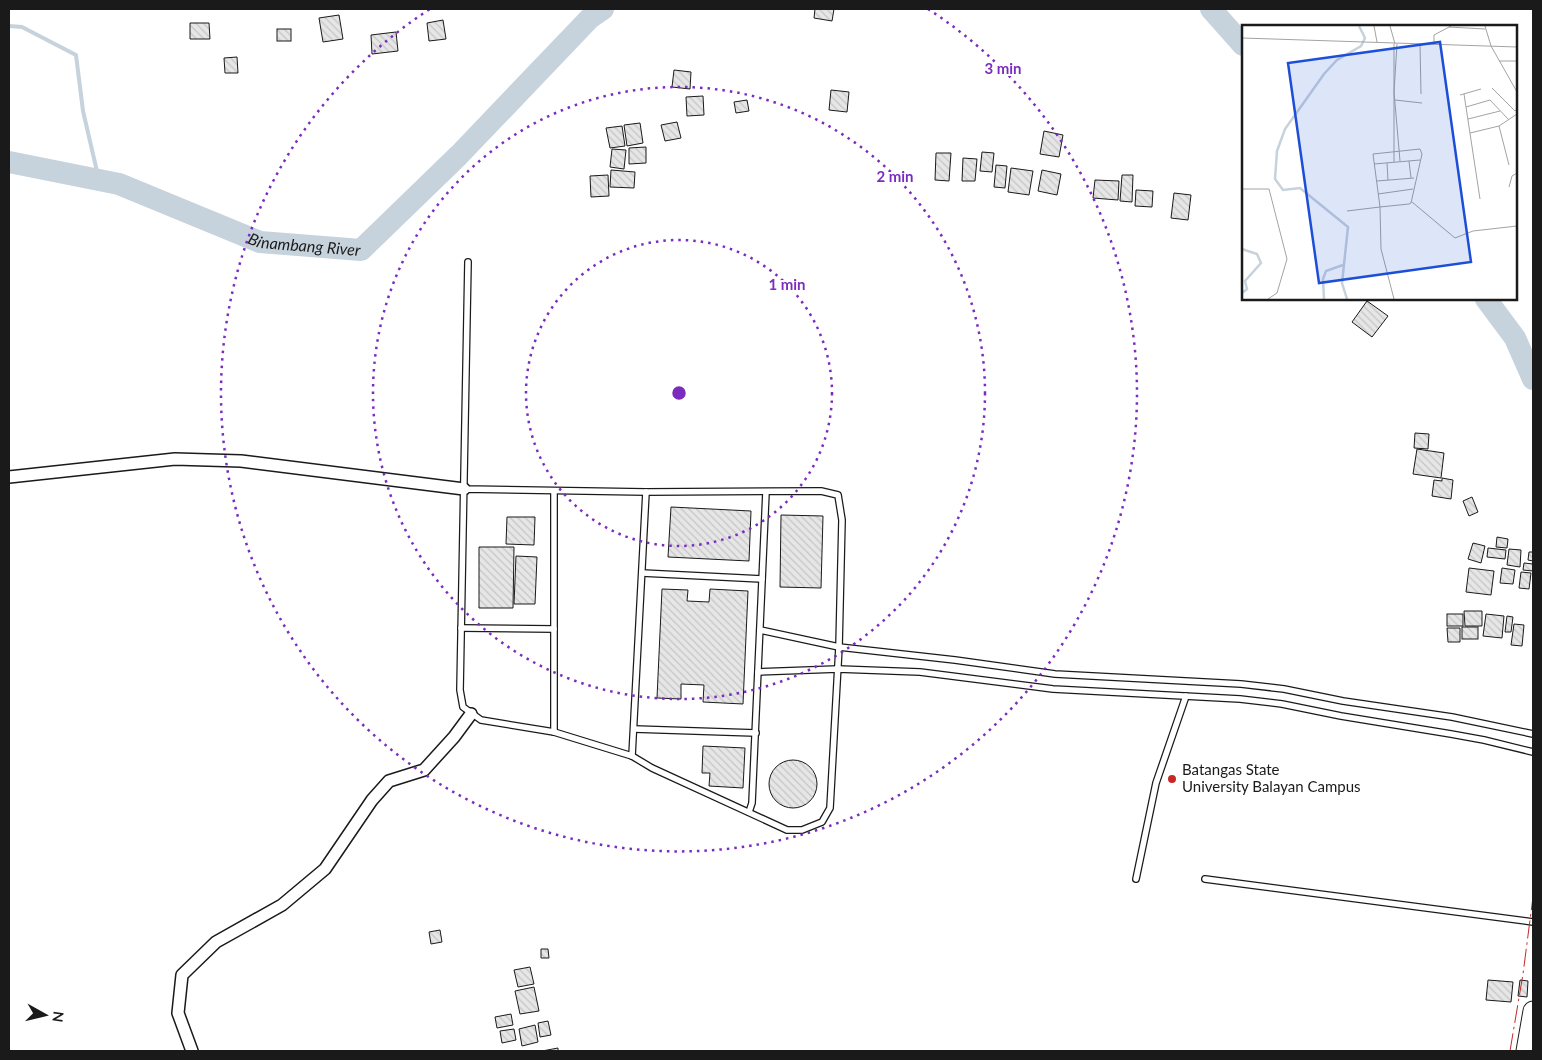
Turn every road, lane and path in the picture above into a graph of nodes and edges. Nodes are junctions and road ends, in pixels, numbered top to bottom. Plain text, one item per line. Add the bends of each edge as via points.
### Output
1 (468, 262) dead end
2 (9, 477) edge
3 (464, 489) junction
4 (554, 491) junction
5 (646, 492) junction
6 (766, 492) junction
7 (642, 573) junction
8 (762, 579) junction
9 (461, 628) junction
10 (554, 629) junction
11 (760, 630) junction
12 (839, 647) junction
13 (838, 669) junction
14 (758, 672) junction
15 (1186, 696) junction
16 (471, 714) junction
17 (634, 729) junction
18 (554, 732) junction
19 (756, 734) junction
20 (1533, 734) edge
21 (1533, 752) edge
22 (632, 756) junction
23 (749, 812) junction
24 (1205, 879) dead end
25 (1136, 880) dead end
26 (1533, 922) edge
27 (1533, 1014) edge
28 (192, 1051) edge
29 (1526, 1051) edge

1 - 3 lane
2 - 3 street via 175,459 240,461
3 - 4 lane
3 - 9 lane
4 - 5 lane
4 - 10 lane
5 - 6 lane
5 - 7 lane
6 - 8 lane
6 - 12 lane via 822,491 838,495 842,520
7 - 8 lane
7 - 17 lane
8 - 11 lane
9 - 10 lane
9 - 16 lane via 460,690 463,707
10 - 18 lane
11 - 12 lane
11 - 14 lane
12 - 13 lane
12 - 20 lane via 1054,674 1284,689
13 - 14 lane
13 - 15 lane via 920,672 1053,689
13 - 23 lane via 830,808 822,822 802,830 787,830
14 - 19 lane
15 - 21 lane via 1282,704 1484,740
15 - 25 lane via 1156,783
16 - 18 lane via 481,720
16 - 28 street via 424,770 389,781 372,800 325,870 282,906 216,942 182,975 178,1013
17 - 19 lane
17 - 22 lane
18 - 22 lane
19 - 23 lane
22 - 23 lane
24 - 26 lane
27 - 29 main road

